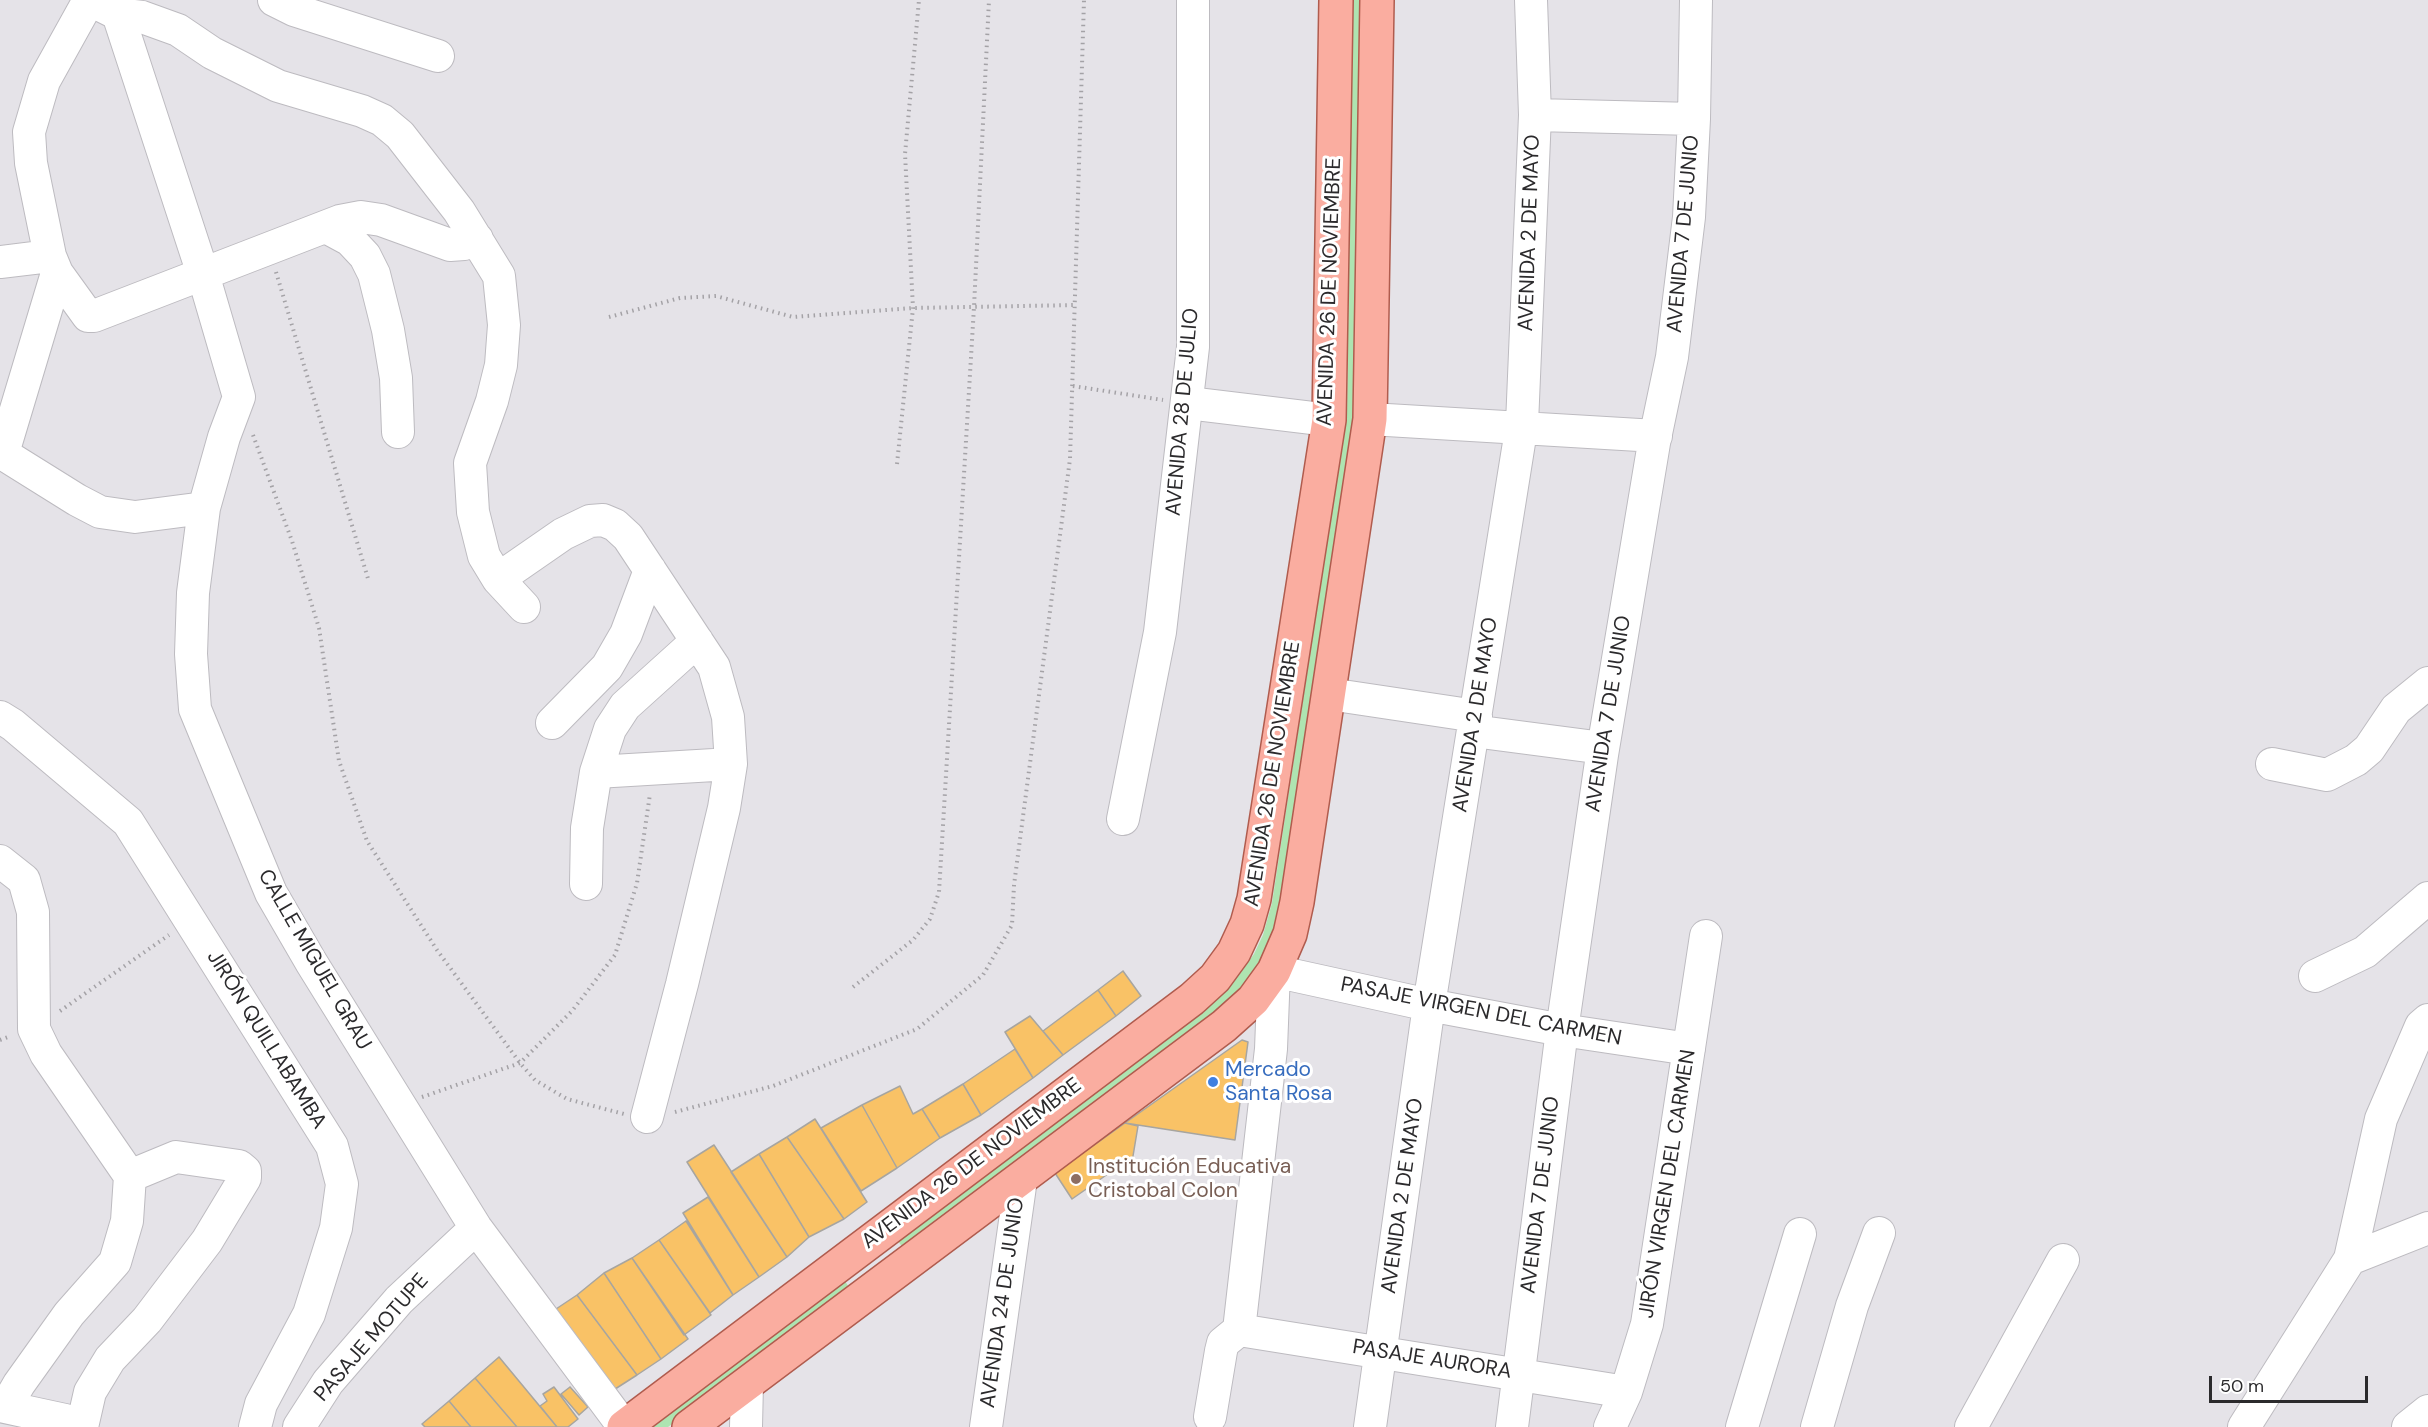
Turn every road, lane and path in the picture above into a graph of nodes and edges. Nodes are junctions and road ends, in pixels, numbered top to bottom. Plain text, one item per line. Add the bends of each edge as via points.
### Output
1 (90, 0) edge
2 (274, 0) edge
3 (919, 0) edge
4 (988, 0) edge
5 (1084, 0) edge
6 (1193, 0) edge
7 (1336, 0) edge
8 (1377, 0) edge
9 (1531, 0) edge
10 (1696, 0) edge
11 (118, 14) junction
12 (438, 56) dead end
13 (1535, 115) junction
14 (1694, 119) junction
15 (326, 226) junction
16 (477, 239) junction
17 (269, 249) junction
18 (0, 262) edge
19 (54, 264) junction
20 (203, 274) junction
21 (1076, 305) junction
22 (975, 307) junction
23 (913, 308) junction
24 (609, 317) dead end
25 (1073, 386) junction
26 (239, 396) junction
27 (1188, 403) junction
28 (1370, 419) junction
29 (1329, 420) junction
30 (1521, 430) junction
31 (398, 432) dead end
32 (1656, 436) junction
33 (2, 453) edge
34 (897, 464) dead end
35 (204, 508) junction
36 (650, 570) junction
37 (498, 579) junction
38 (369, 582) dead end
39 (524, 607) dead end
40 (697, 641) junction
41 (2428, 683) edge
42 (1329, 694) junction
43 (0, 717) edge
44 (552, 723) dead end
45 (1475, 724) junction
46 (1603, 748) junction
47 (731, 764) junction
48 (2272, 764) dead end
49 (654, 768) junction
50 (596, 772) junction
51 (1123, 819) dead end
52 (0, 861) edge
53 (586, 884) dead end
54 (2428, 898) edge
55 (190, 921) junction
56 (1706, 936) dead end
57 (1274, 971) junction
58 (2315, 976) dead end
59 (853, 987) dead end
60 (1430, 1005) junction
61 (2428, 1020) edge
62 (34, 1029) junction
63 (1562, 1030) junction
64 (0, 1040) edge
65 (1689, 1049) junction
66 (520, 1063) junction
67 (399, 1105) junction
68 (647, 1117) junction
69 (130, 1176) junction
70 (1021, 1179) junction
71 (476, 1228) junction
72 (2428, 1228) edge
73 (1800, 1233) dead end
74 (1879, 1233) dead end
75 (863, 1246) junction
76 (2350, 1259) junction
77 (2063, 1260) dead end
78 (887, 1280) junction
79 (1239, 1330) junction
80 (1382, 1352) junction
81 (1518, 1374) junction
82 (747, 1384) junction
83 (1626, 1392) junction
84 (3, 1406) edge
85 (2428, 1411) edge
86 (1210, 1417) dead end
87 (81, 1427) edge
88 (255, 1427) edge
89 (300, 1427) edge
90 (624, 1427) edge
91 (689, 1427) edge
92 (746, 1427) edge
93 (986, 1427) edge
94 (1370, 1427) edge
95 (1512, 1427) edge
96 (1610, 1427) edge
97 (1742, 1427) edge
98 (1818, 1427) edge
99 (1971, 1427) edge
100 (2244, 1427) edge
101 (2408, 1427) edge

1 - 11 street
1 - 19 street via 44,81 28,132 31,163
2 - 12 street
3 - 23 path via 905,154
4 - 22 path
5 - 21 path
6 - 27 street, AVENIDA 28 DE JULIO via 1193,347
7 - 29 main road, AVENIDA 26 DE NOVIEMBRE
8 - 28 main road, AVENIDA 26 DE NOVIEMBRE
9 - 13 street, AVENIDA 2 DE MAYO
10 - 14 street, AVENIDA 7 DE JUNIO
11 - 16 street via 142,17 178,30 212,54 278,86 382,120 400,135
11 - 20 street
13 - 14 street
13 - 30 street, AVENIDA 2 DE MAYO
14 - 32 street, AVENIDA 7 DE JUNIO via 1689,217 1672,357
15 - 16 street via 361,217 381,220 450,245
15 - 17 street
15 - 31 street via 350,240 365,256 374,274 394,369
16 - 37 street via 499,276 504,325 501,365 470,463 478,534 484,556
17 - 20 street
17 - 38 path
18 - 19 street
19 - 20 street via 84,312 94,316
19 - 33 street
20 - 26 street
21 - 22 path
21 - 25 path
22 - 23 path
22 - 59 path via 939,892 930,919 913,940
23 - 24 path via 793,317 716,296 680,298
23 - 34 path
25 - 27 path
25 - 68 path via 1070,459 1012,925 983,975 917,1029 773,1086
26 - 35 street, CALLE MIGUEL GRAU
26 - 66 path via 319,628 339,761 367,841 437,950
27 - 29 street
27 - 51 street, AVENIDA 28 DE JULIO via 1160,632
28 - 30 street
28 - 42 main road, AVENIDA 26 DE NOVIEMBRE
29 - 75 main road, AVENIDA 26 DE NOVIEMBRE via 1254,899 1234,952 1215,978 1191,999
30 - 32 street
30 - 45 street, AVENIDA 2 DE MAYO
32 - 46 street, AVENIDA 7 DE JUNIO
33 - 35 street via 100,512 135,517
35 - 67 street, CALLE MIGUEL GRAU via 193,593 191,654 195,709 271,893
36 - 37 street via 628,537 603,520 590,521 563,534
36 - 40 street
36 - 44 street via 626,634 607,667
37 - 39 street
40 - 47 street via 714,667 728,717
40 - 50 street via 624,706 610,729
41 - 48 street via 2396,709 2369,749 2356,760 2327,775
42 - 45 street
42 - 57 main road, AVENIDA 26 DE NOVIEMBRE via 1297,902 1290,934
43 - 55 street, JIRÓN QUILLABAMBA via 128,822
45 - 46 street
45 - 60 street, AVENIDA 2 DE MAYO
46 - 63 street, AVENIDA 7 DE JUNIO
47 - 49 street
47 - 68 street via 719,830
49 - 50 street
49 - 66 path via 637,882 615,955 572,1011
50 - 53 street via 587,828
52 - 62 street via 24,880 33,912
54 - 58 street via 2365,951
55 - 62 path
55 - 88 street, JIRÓN QUILLABAMBA via 332,1146 342,1184 336,1228 309,1314 261,1404
56 - 65 street, JIRÓN VIRGEN DEL CARMEN
57 - 60 street, PASAJE VIRGEN DEL CARMEN
57 - 70 main road, AVENIDA 26 DE NOVIEMBRE via 1253,1000 1224,1026
57 - 79 street via 1271,1049
60 - 63 street, PASAJE VIRGEN DEL CARMEN
60 - 80 street, AVENIDA 2 DE MAYO
61 - 76 street via 2421,1026 2381,1119
62 - 64 path
62 - 69 street via 46,1054
63 - 65 street, PASAJE VIRGEN DEL CARMEN
63 - 81 street, AVENIDA 7 DE JUNIO
65 - 83 street, JIRÓN VIRGEN DEL CARMEN via 1647,1324
66 - 67 path
66 - 68 path via 535,1080 567,1099
67 - 71 street, CALLE MIGUEL GRAU
69 - 84 street via 127,1221 115,1262 69,1314
69 - 87 street via 176,1157 239,1166 245,1171 245,1178 207,1241 147,1320 110,1359 90,1392
70 - 78 main road, AVENIDA 26 DE NOVIEMBRE
70 - 93 street, AVENIDA 24 DE JUNIO
71 - 89 street, PASAJE MOTUPE via 399,1300 328,1382
71 - 90 street, CALLE MIGUEL GRAU
72 - 76 street
73 - 97 street
74 - 98 street via 1852,1306
75 - 78 main road
75 - 90 main road, AVENIDA 26 DE NOVIEMBRE
76 - 100 street
77 - 99 street
78 - 82 main road, AVENIDA 26 DE NOVIEMBRE
79 - 80 street, PASAJE AURORA
79 - 86 street via 1223,1343
80 - 81 street, PASAJE AURORA
80 - 94 street, AVENIDA 2 DE MAYO
81 - 83 street, PASAJE AURORA
81 - 95 street, AVENIDA 7 DE JUNIO
82 - 91 main road, AVENIDA 26 DE NOVIEMBRE
82 - 92 street
83 - 96 street, JIRÓN VIRGEN DEL CARMEN
84 - 87 street
85 - 101 street

